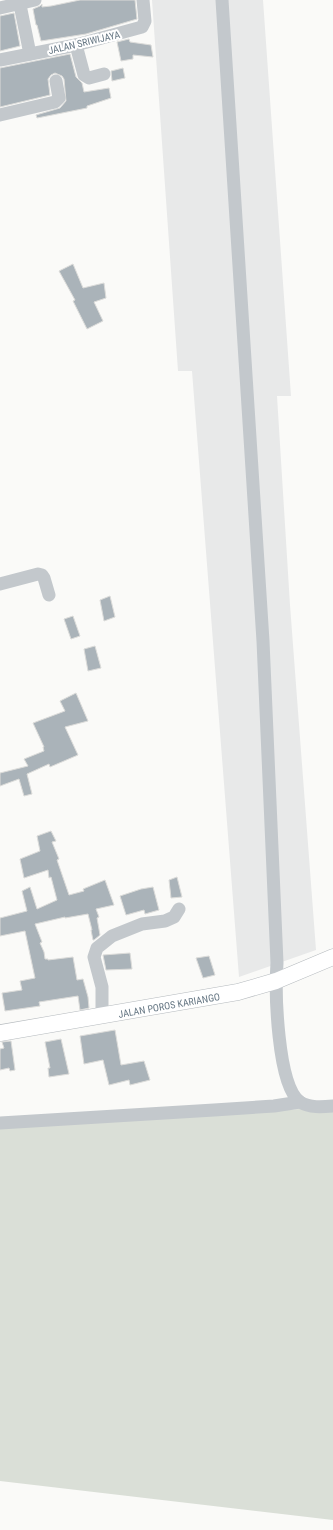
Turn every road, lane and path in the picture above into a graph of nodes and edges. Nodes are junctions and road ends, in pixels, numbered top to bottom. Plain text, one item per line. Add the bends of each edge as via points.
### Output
1 (34, 0) edge
2 (222, 0) edge
3 (20, 2) edge
4 (144, 2) edge
5 (0, 8) edge
6 (76, 45) junction
7 (30, 54) junction
8 (0, 60) edge
9 (104, 74) dead end
10 (56, 81) dead end
11 (0, 115) edge
12 (0, 584) edge
13 (49, 595) dead end
14 (179, 909) dead end
15 (333, 957) edge
16 (276, 981) junction
17 (102, 1016) junction
18 (0, 1033) edge
19 (300, 1102) junction
20 (333, 1106) edge
21 (0, 1123) edge

1 - 3 street
2 - 16 street via 263,641
3 - 5 street
3 - 7 street
4 - 6 street, JALAN SRIWIJAYA via 144,26
6 - 7 street, JALAN SRIWIJAYA
6 - 9 street via 84,75 89,78
7 - 8 street, JALAN SRIWIJAYA
10 - 11 street via 59,98 56,102
12 - 13 street via 38,574 44,578
14 - 17 street via 170,919 142,924 112,936 97,948 94,957 102,987
15 - 16 main road, JALAN POROS KARIANGO
16 - 17 main road, JALAN POROS KARIANGO via 238,992
16 - 19 street via 280,1045 285,1074 291,1091
17 - 18 main road, JALAN POROS KARIANGO
19 - 20 street via 314,1107
19 - 21 street via 274,1106

